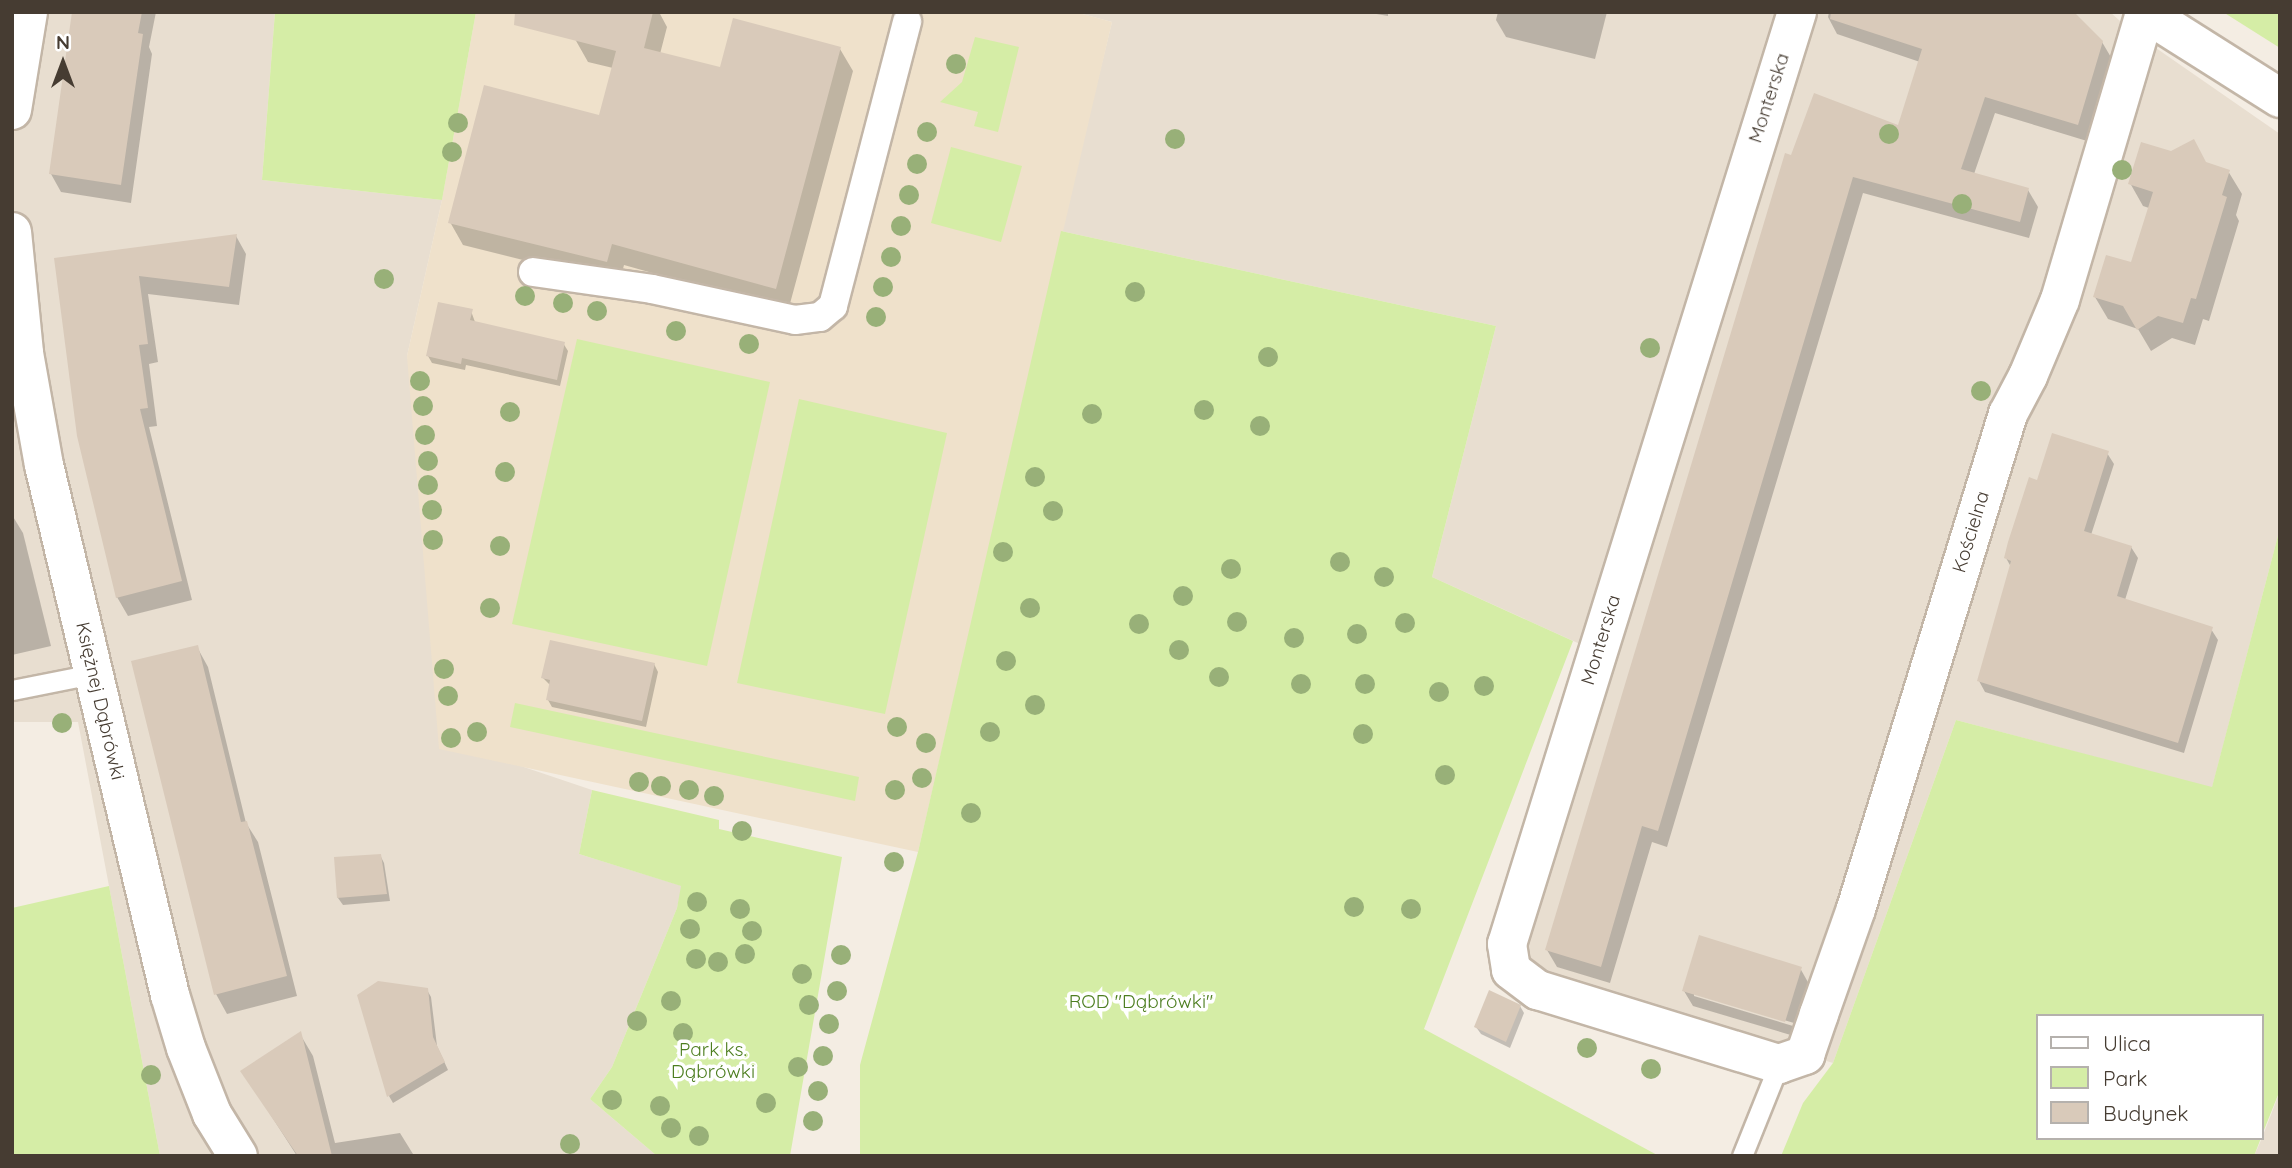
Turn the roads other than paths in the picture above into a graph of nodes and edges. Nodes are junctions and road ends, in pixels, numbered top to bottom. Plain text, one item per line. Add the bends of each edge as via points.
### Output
1 (28, 12) edge
2 (1797, 12) edge
3 (2144, 12) edge
4 (907, 21) dead end
5 (2280, 98) edge
6 (12, 110) edge
7 (12, 232) edge
8 (533, 272) dead end
9 (93, 674) junction
10 (12, 690) edge
11 (1792, 1059) junction
12 (238, 1156) edge
13 (1742, 1156) edge

1 - 6 street
2 - 11 street, Monterska via 1507,944 1511,970 1538,989
3 - 5 street, Kościelna
3 - 11 street, Kościelna via 2060,300 2008,414 1856,909
4 - 8 street via 833,306 820,317 795,320 652,289
7 - 9 street, Księżnej Dąbrówki via 24,353 39,440
9 - 10 lane
9 - 12 street, Księżnej Dąbrówki via 170,995 212,1114
11 - 13 lane

